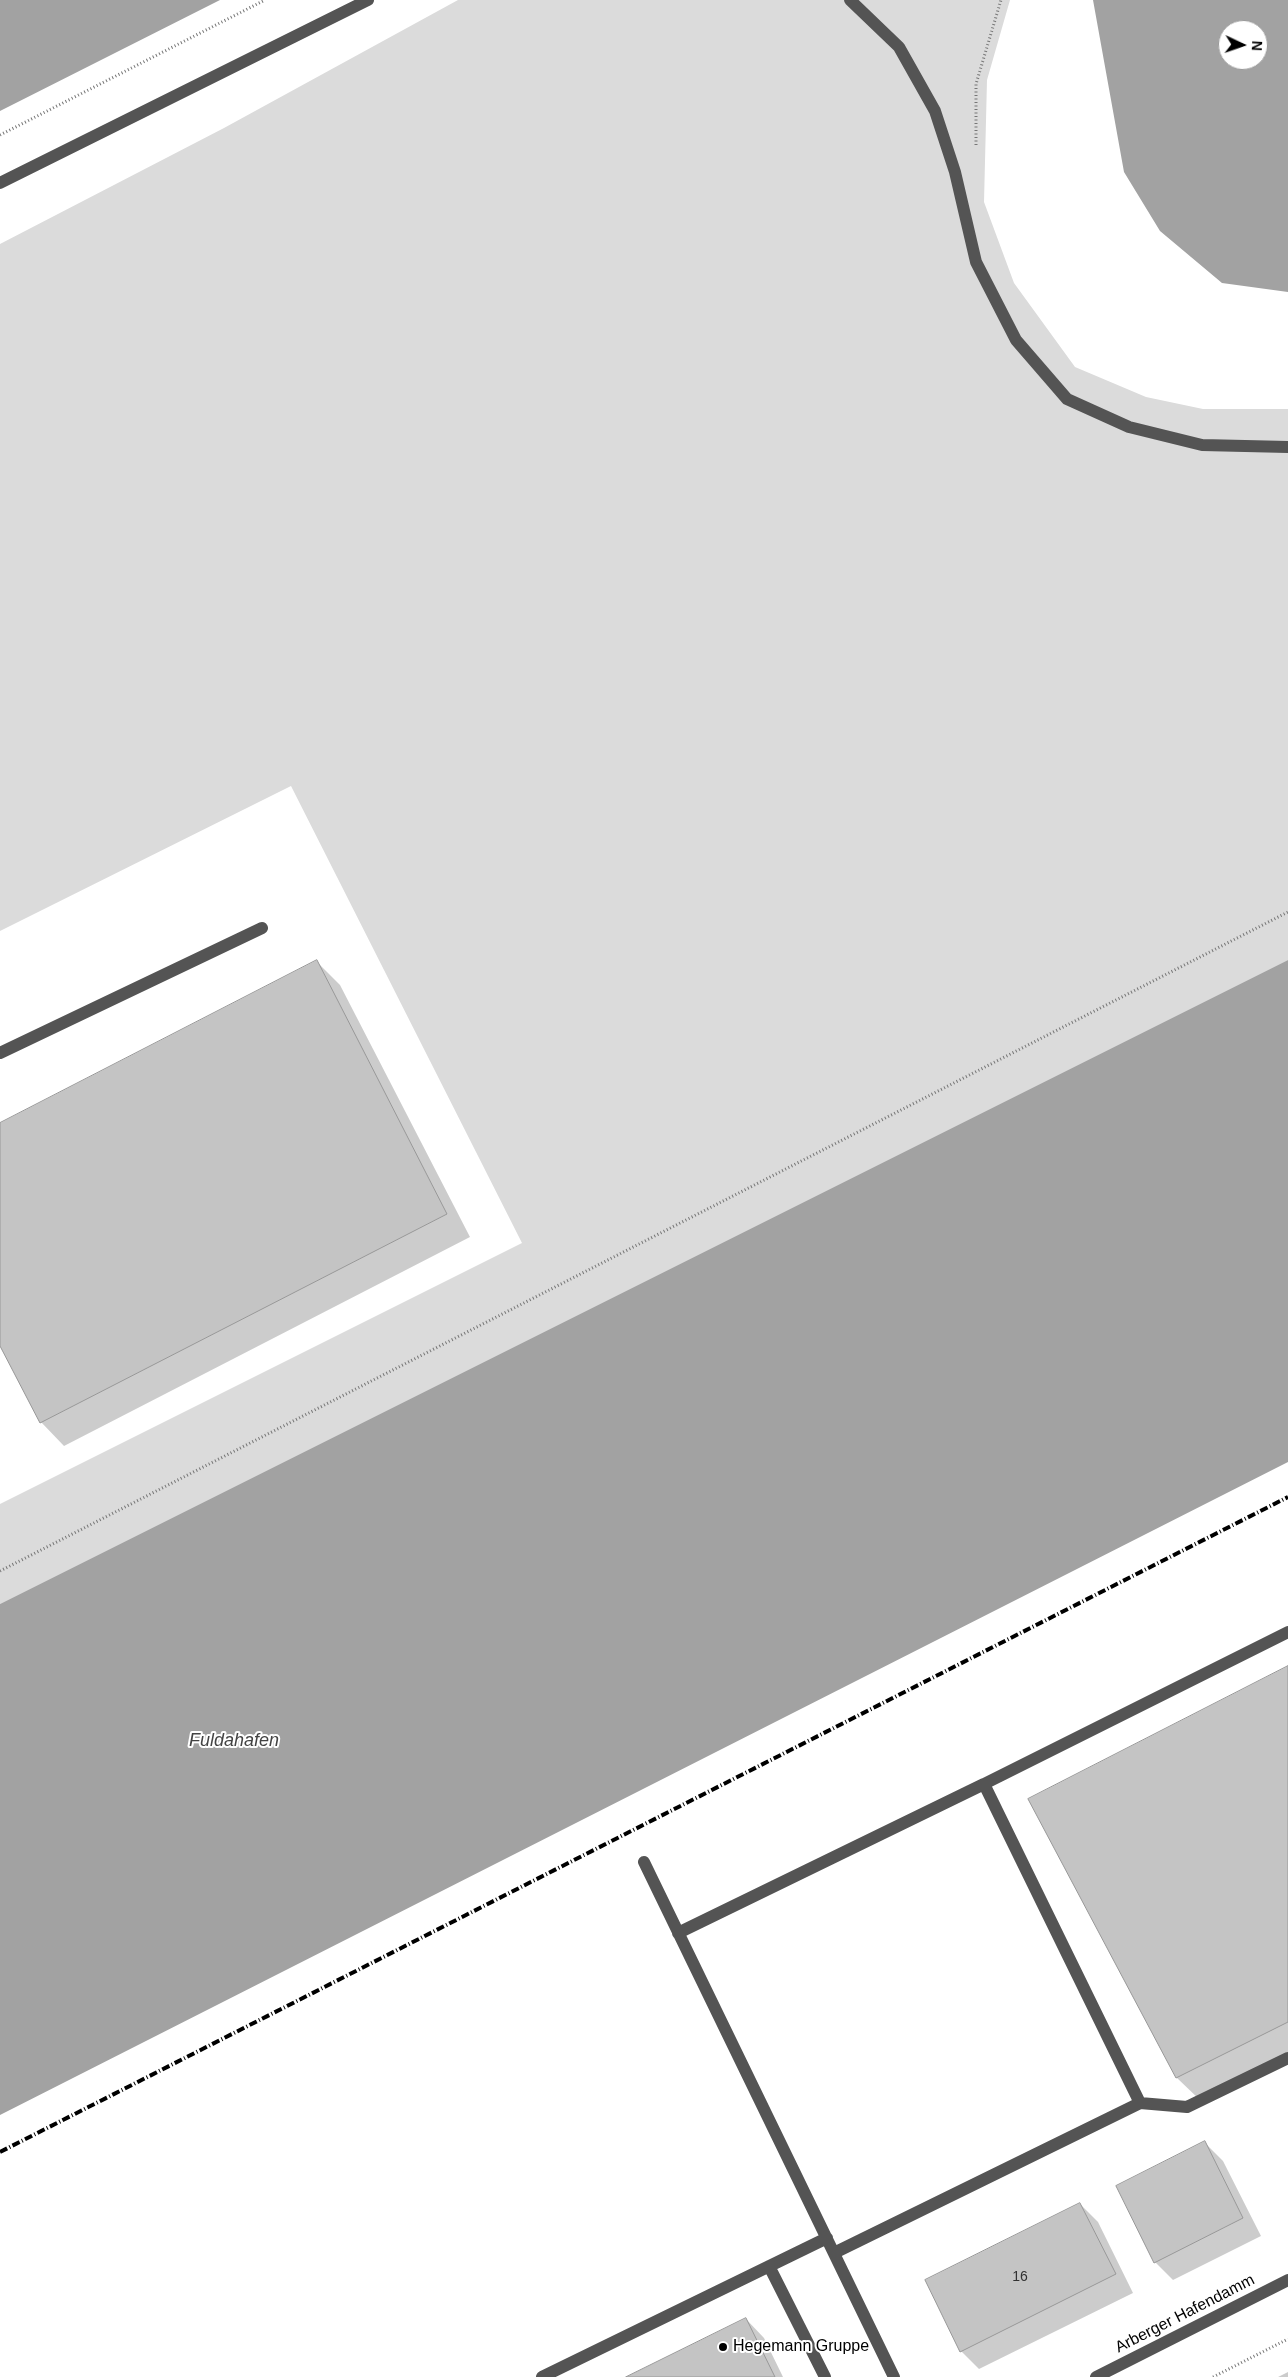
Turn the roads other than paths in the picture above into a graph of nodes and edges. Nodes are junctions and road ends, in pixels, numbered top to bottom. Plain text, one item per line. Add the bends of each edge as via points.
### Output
1 (368, 0) edge
2 (850, 0) edge
3 (0, 183) edge
4 (1288, 447) edge
5 (262, 928) dead end
6 (0, 1054) edge
7 (1288, 1632) edge
8 (984, 1784) junction
9 (644, 1862) dead end
10 (678, 1933) junction
11 (1288, 2058) edge
12 (1140, 2103) junction
13 (826, 2238) junction
14 (834, 2253) junction
15 (769, 2266) junction
16 (1288, 2280) edge
17 (542, 2377) edge
18 (825, 2377) edge
19 (894, 2377) edge
20 (1096, 2377) edge

1 - 3 street
2 - 4 street via 899,47 935,111 955,172 976,262 1016,340 1067,399 1129,427 1202,446
5 - 6 street
7 - 8 street
8 - 10 street
8 - 12 street
9 - 10 street
10 - 13 street
11 - 12 street via 1187,2107
12 - 14 street
13 - 14 street
13 - 15 street
14 - 19 street
15 - 17 street
15 - 18 street
16 - 20 street, Arberger Hafendamm

